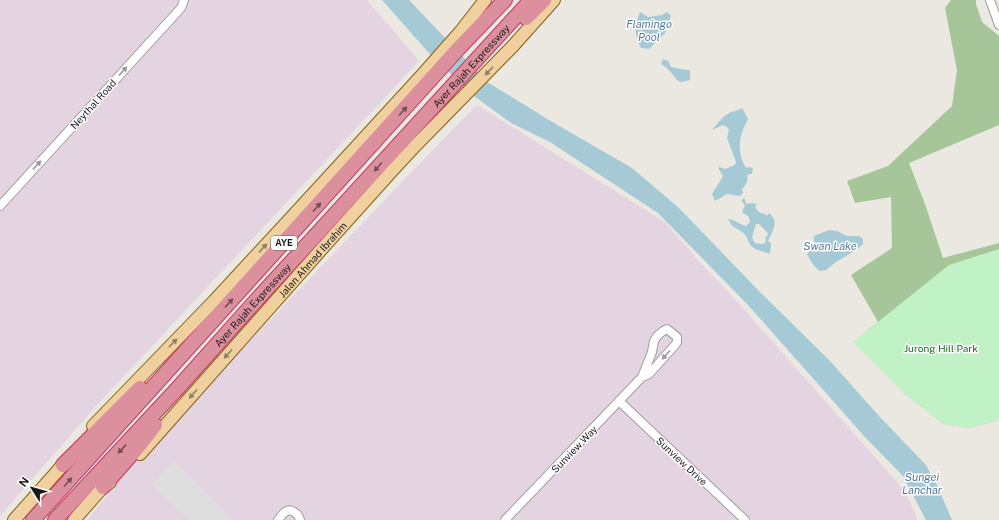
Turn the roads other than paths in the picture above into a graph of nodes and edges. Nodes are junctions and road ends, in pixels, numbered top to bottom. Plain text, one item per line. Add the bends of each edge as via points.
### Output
1 (184, 0) edge
2 (485, 0) edge
3 (493, 0) edge
4 (505, 0) edge
5 (531, 0) edge
6 (544, 0) edge
7 (554, 0) edge
8 (990, 0) edge
9 (999, 25) edge
10 (459, 48) junction
11 (480, 57) junction
12 (0, 206) edge
13 (203, 332) junction
14 (642, 377) junction
15 (177, 389) junction
16 (619, 401) junction
17 (63, 465) junction
18 (103, 487) junction
19 (38, 515) edge
20 (14, 520) edge
21 (55, 520) edge
22 (74, 520) edge
23 (278, 520) edge
24 (300, 520) edge
25 (505, 520) edge
26 (745, 520) edge

12 -> 1 street, Neythal Road via 181,8
17 -> 2 main road via 97,421 300,208 423,74
3 - 10 highway via 461,40
4 - 10 highway, Ayer Rajah Expressway / AYE
5 - 11 highway, Ayer Rajah Expressway / AYE
6 - 11 highway via 503,41
7 -> 18 main road, Jalan Ahmad Ibrahim via 380,184 139,455
8 - 9 street
13 -> 10 highway, Ayer Rajah Expressway / AYE
11 -> 15 highway, Ayer Rajah Expressway / AYE
13 - 17 highway via 170,358
19 -> 13 highway, Ayer Rajah Expressway / AYE
14 -> 14 street, Sunview Way via 656,338 668,329 677,337 677,342 649,374
14 - 16 street, Sunview Way
15 - 18 highway via 173,402
15 -> 21 highway, Ayer Rajah Expressway / AYE
16 - 25 street, Sunview Way
16 - 26 street, Sunview Drive
17 - 20 main road
18 - 22 main road, Jalan Ahmad Ibrahim
23 - 24 street via 289,510 297,513

